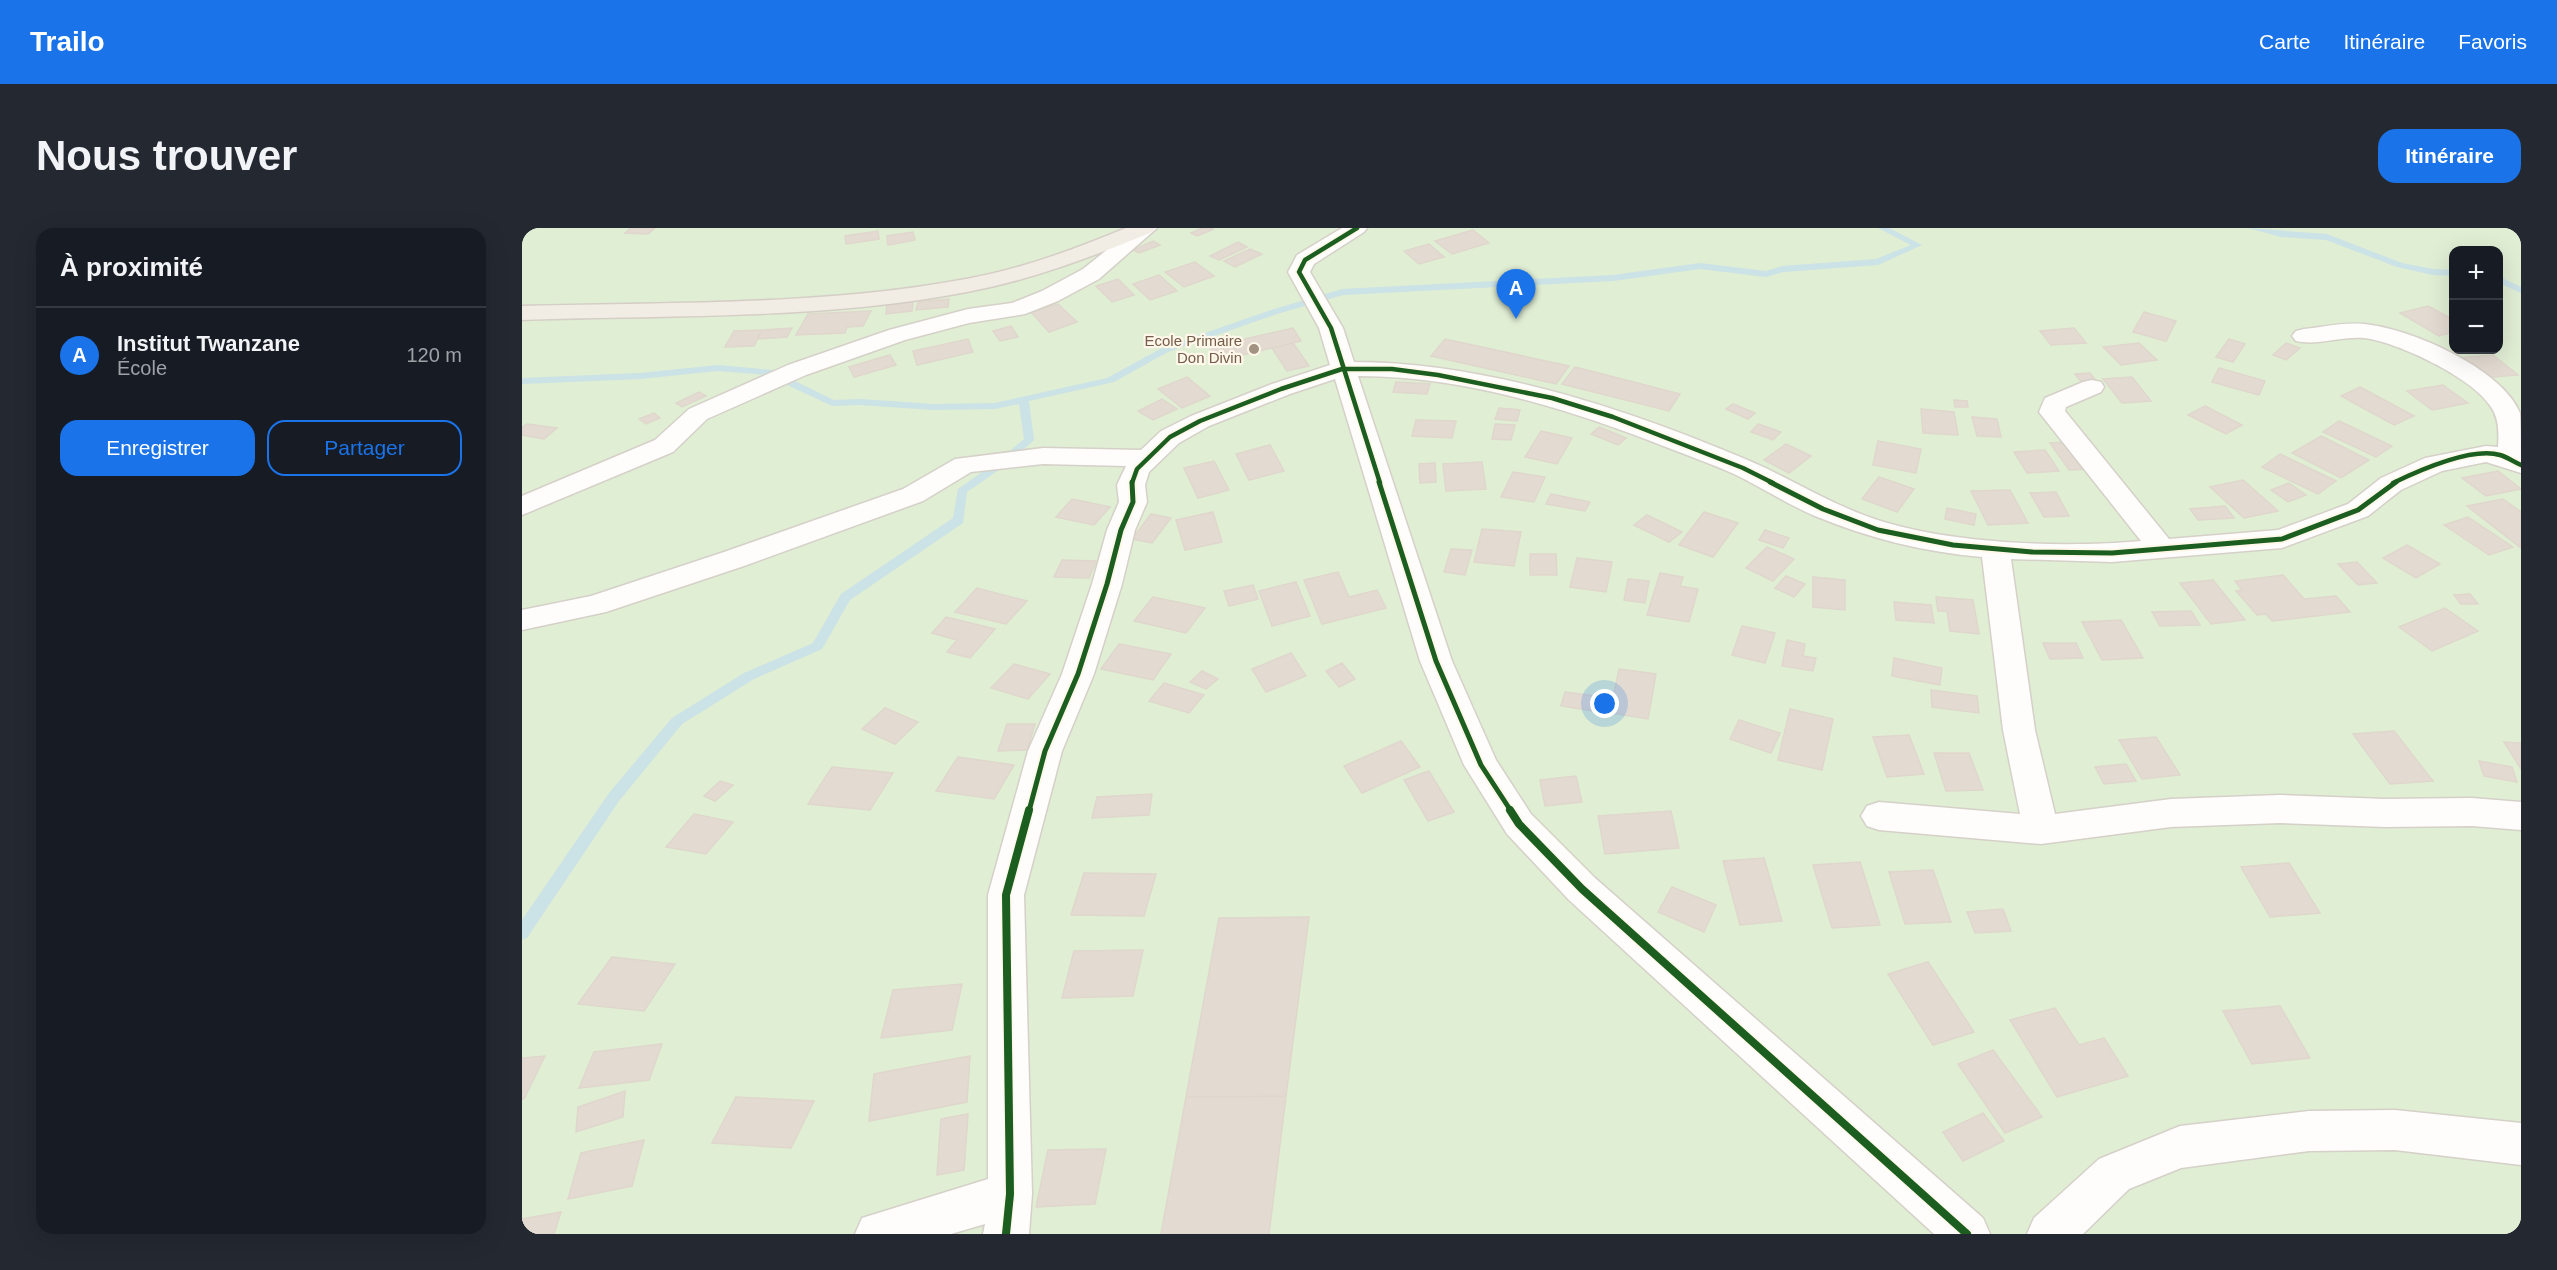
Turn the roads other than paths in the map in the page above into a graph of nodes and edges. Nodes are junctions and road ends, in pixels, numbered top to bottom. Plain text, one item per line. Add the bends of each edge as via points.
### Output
1 (1146, 228) edge
2 (1357, 228) edge
3 (522, 313) edge
4 (2304, 336) dead end
5 (1342, 369) junction
6 (2092, 387) dead end
7 (2511, 396) edge
8 (1146, 458) junction
9 (2516, 462) edge
10 (522, 506) edge
11 (1995, 549) junction
12 (2163, 549) junction
13 (522, 620) edge
14 (1879, 816) dead end
15 (2521, 816) edge
16 (2040, 830) junction
17 (2521, 1144) edge
18 (1009, 1214) edge
19 (878, 1234) edge
20 (1967, 1234) edge
21 (2050, 1234) edge

1 - 3 highway via 1069,259 942,290 838,301
1 - 10 street via 1092,274 1050,296 1017,309 968,316 907,333 797,370 698,414 664,446
2 - 5 street via 1305,260 1299,272 1331,328
4 - 7 street via 2362,331 2385,334
5 - 8 street via 1200,421 1170,437
5 - 11 street via 1392,369 1552,398 1613,417 1743,468 1823,509 1878,530
5 - 20 street via 1436,661 1481,765 1519,824 1582,889
6 - 12 street via 2062,398 2054,403 2052,412
7 - 9 street via 2506,414
8 - 13 street via 1032,457 964,465 913,495 734,559 595,605
8 - 18 street via 1131,485 1133,502 1078,674 1044,751 1006,895
9 - 12 street via 2486,454 2434,464 2391,484 2358,510 2282,539
11 - 12 street via 2112,553
11 - 16 street via 2019,730
14 - 16 street
15 - 16 street via 2280,809 2171,813
17 - 21 street via 2385,1130 2309,1131 2180,1147 2114,1174
18 - 19 street

